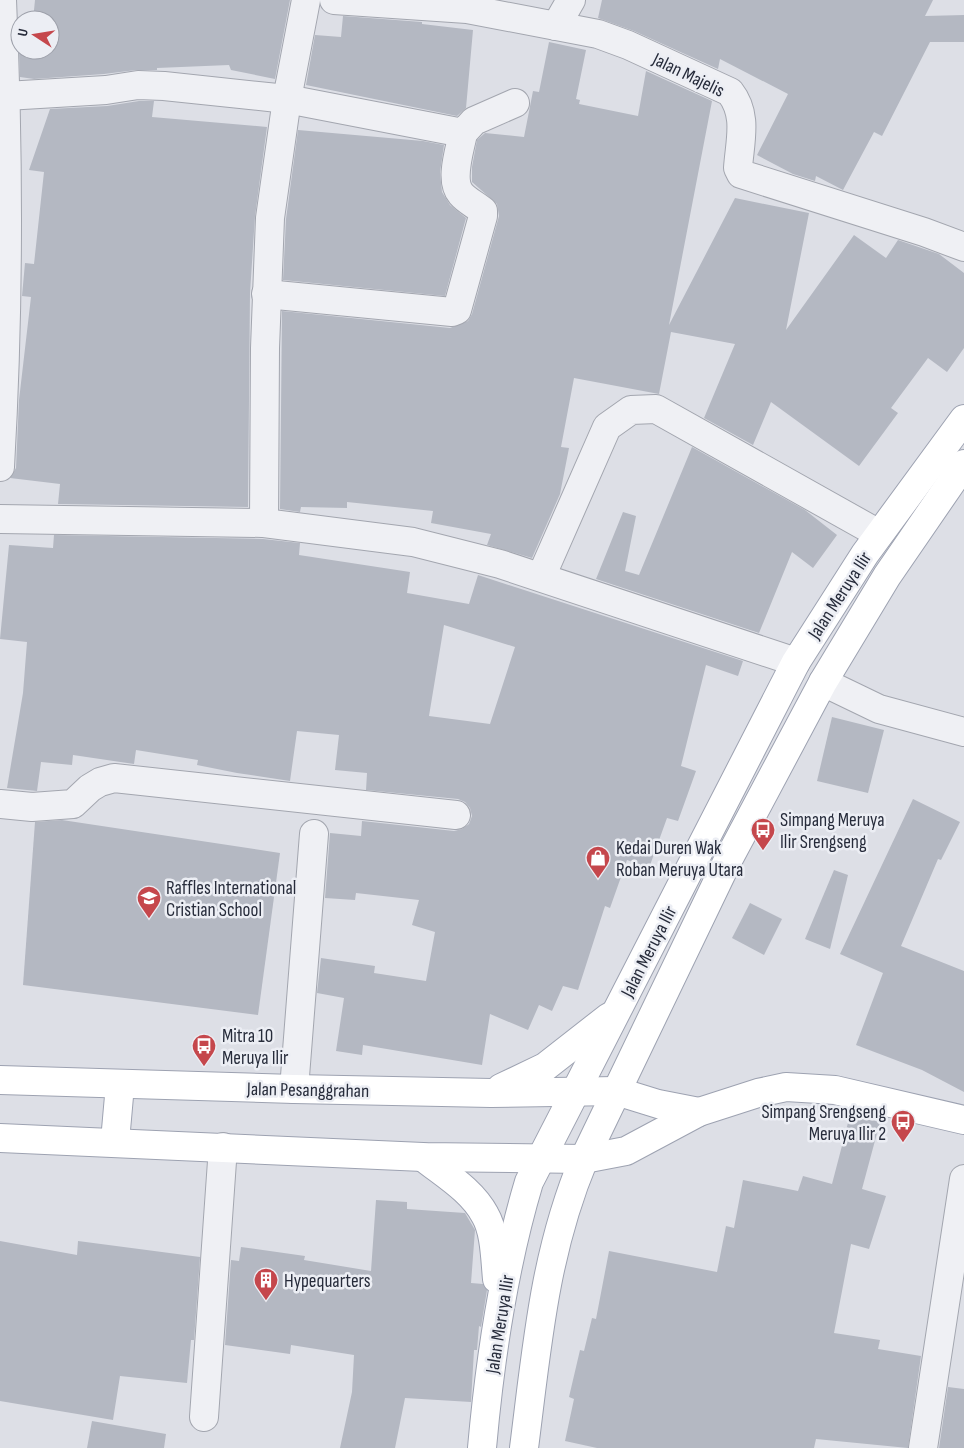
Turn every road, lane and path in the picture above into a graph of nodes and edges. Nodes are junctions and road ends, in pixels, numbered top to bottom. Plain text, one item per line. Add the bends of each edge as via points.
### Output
1 (2, 0) edge
2 (306, 0) edge
3 (334, 0) edge
4 (571, 0) edge
5 (556, 26) junction
6 (6, 96) junction
7 (287, 99) junction
8 (515, 103) dead end
9 (463, 133) junction
10 (964, 248) edge
11 (266, 294) junction
12 (964, 419) edge
13 (964, 464) edge
14 (0, 466) edge
15 (0, 519) edge
16 (264, 524) junction
17 (879, 534) junction
18 (541, 577) junction
19 (796, 662) junction
20 (823, 682) junction
21 (964, 732) edge
22 (0, 804) edge
23 (456, 815) dead end
24 (314, 834) dead end
25 (618, 1010) junction
26 (0, 1080) edge
27 (120, 1085) junction
28 (294, 1089) junction
29 (577, 1090) junction
30 (616, 1091) junction
31 (491, 1092) junction
32 (699, 1112) junction
33 (964, 1120) edge
34 (0, 1138) edge
35 (115, 1142) junction
36 (224, 1147) junction
37 (423, 1157) junction
38 (584, 1159) junction
39 (540, 1160) junction
40 (964, 1179) edge
41 (500, 1308) junction
42 (204, 1417) dead end
43 (482, 1448) edge
44 (524, 1448) edge
45 (923, 1448) edge

1 - 6 street
2 - 7 street
3 - 5 street, Jalan Majelis via 467,8
4 - 5 street
5 - 10 street, Jalan Majelis via 598,34 628,45 730,92 739,104 742,116 738,168 741,174 924,232
6 - 7 street via 164,86
6 - 14 street via 9,214 7,344
7 - 9 street
7 - 11 street via 270,218
8 - 9 street via 474,121
9 - 11 street via 455,178 462,195 483,210 483,216 458,310
11 - 16 street
12 - 17 main road, Jalan Meruya Ilir
13 - 20 main road, Jalan Meruya Ilir via 887,576
15 - 16 street
16 - 18 street via 413,542 468,554
17 - 18 street via 656,409 631,410 607,428
17 - 19 main road, Jalan Meruya Ilir
18 - 19 street
19 - 25 main road, Jalan Meruya Ilir
20 - 21 street via 879,709
20 - 30 main road, Jalan Meruya Ilir via 727,862
22 - 23 street via 32,807 73,804 90,788 114,778
24 - 28 street
25 - 29 main road, Jalan Meruya Ilir
25 - 31 main road via 545,1067
26 - 27 main road, Jalan Pesanggrahan
27 - 28 main road, Jalan Pesanggrahan
27 - 35 main road
28 - 31 main road, Jalan Pesanggrahan
29 - 30 main road, Jalan Pesanggrahan
29 - 31 main road, Jalan Pesanggrahan
29 - 39 main road, Jalan Meruya Ilir
30 - 32 main road, Jalan Pesanggrahan
30 - 38 main road, Jalan Meruya Ilir
32 - 33 main road via 786,1086 835,1090
32 - 38 main road via 626,1151
34 - 35 main road
35 - 36 main road
36 - 37 main road
36 - 42 street
37 - 39 main road
37 - 41 main road via 472,1197 486,1216 494,1246
38 - 39 main road
38 - 44 main road, Jalan Meruya Ilir via 567,1200 542,1303
39 - 41 main road, Jalan Meruya Ilir via 529,1182 515,1228
40 - 45 street
41 - 43 main road, Jalan Meruya Ilir

